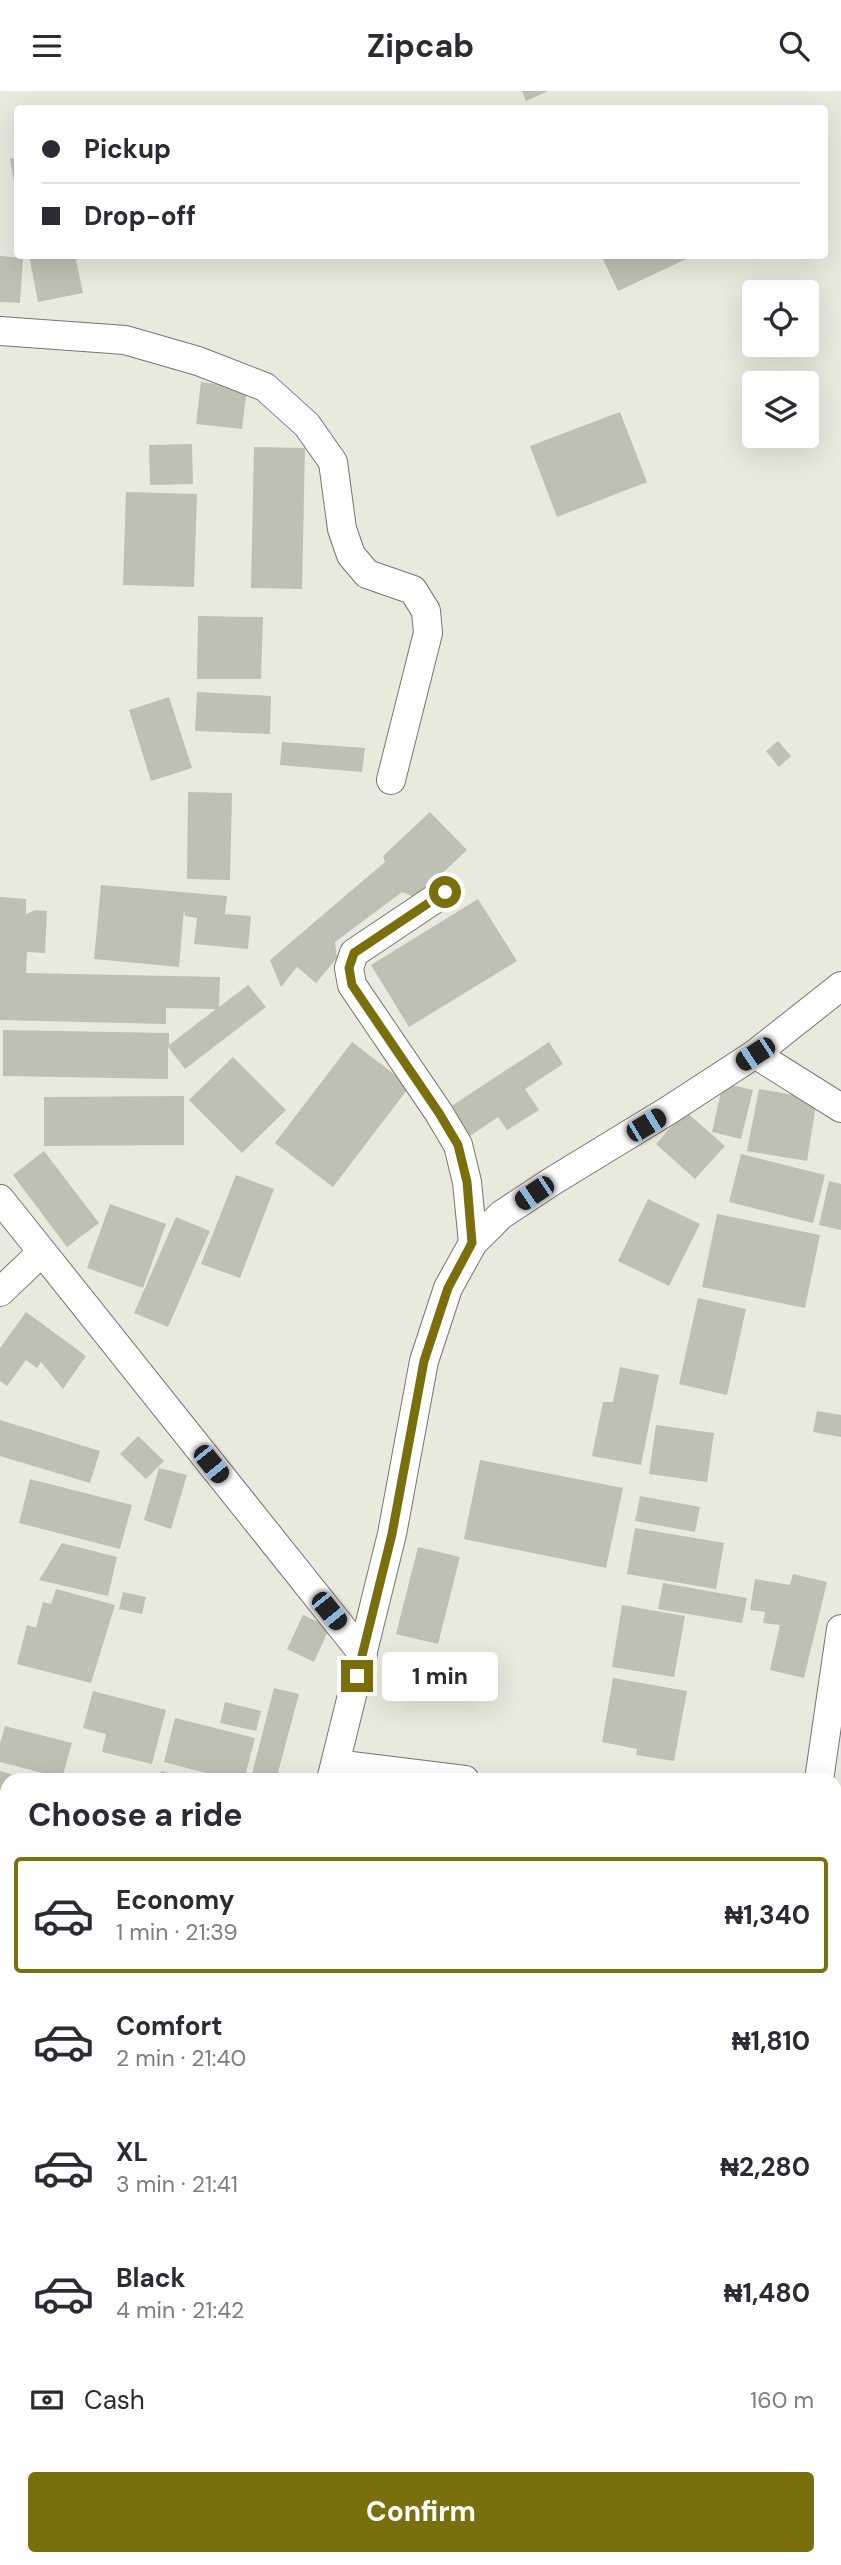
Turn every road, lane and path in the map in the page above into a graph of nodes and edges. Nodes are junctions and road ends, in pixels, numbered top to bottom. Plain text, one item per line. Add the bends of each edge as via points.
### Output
1 (0, 331) edge
2 (391, 780) dead end
3 (445, 892) dead end
4 (841, 986) edge
5 (755, 1054) junction
6 (838, 1104) edge
7 (0, 1199) edge
8 (472, 1243) junction
9 (41, 1253) junction
10 (0, 1292) edge
11 (841, 1629) edge
12 (363, 1654) junction
13 (333, 1772) edge
14 (820, 1773) edge

1 - 2 street via 125,340 198,361 265,387 307,425 333,462 342,529 351,555 367,574 413,590 426,611 428,633
3 - 8 street via 354,953 349,968 352,985 458,1145 467,1182
4 - 5 street
5 - 6 street
5 - 8 street via 501,1215
7 - 9 street
8 - 12 street via 448,1288 424,1361 392,1534
9 - 10 street
9 - 12 street
11 - 14 street
12 - 13 street

